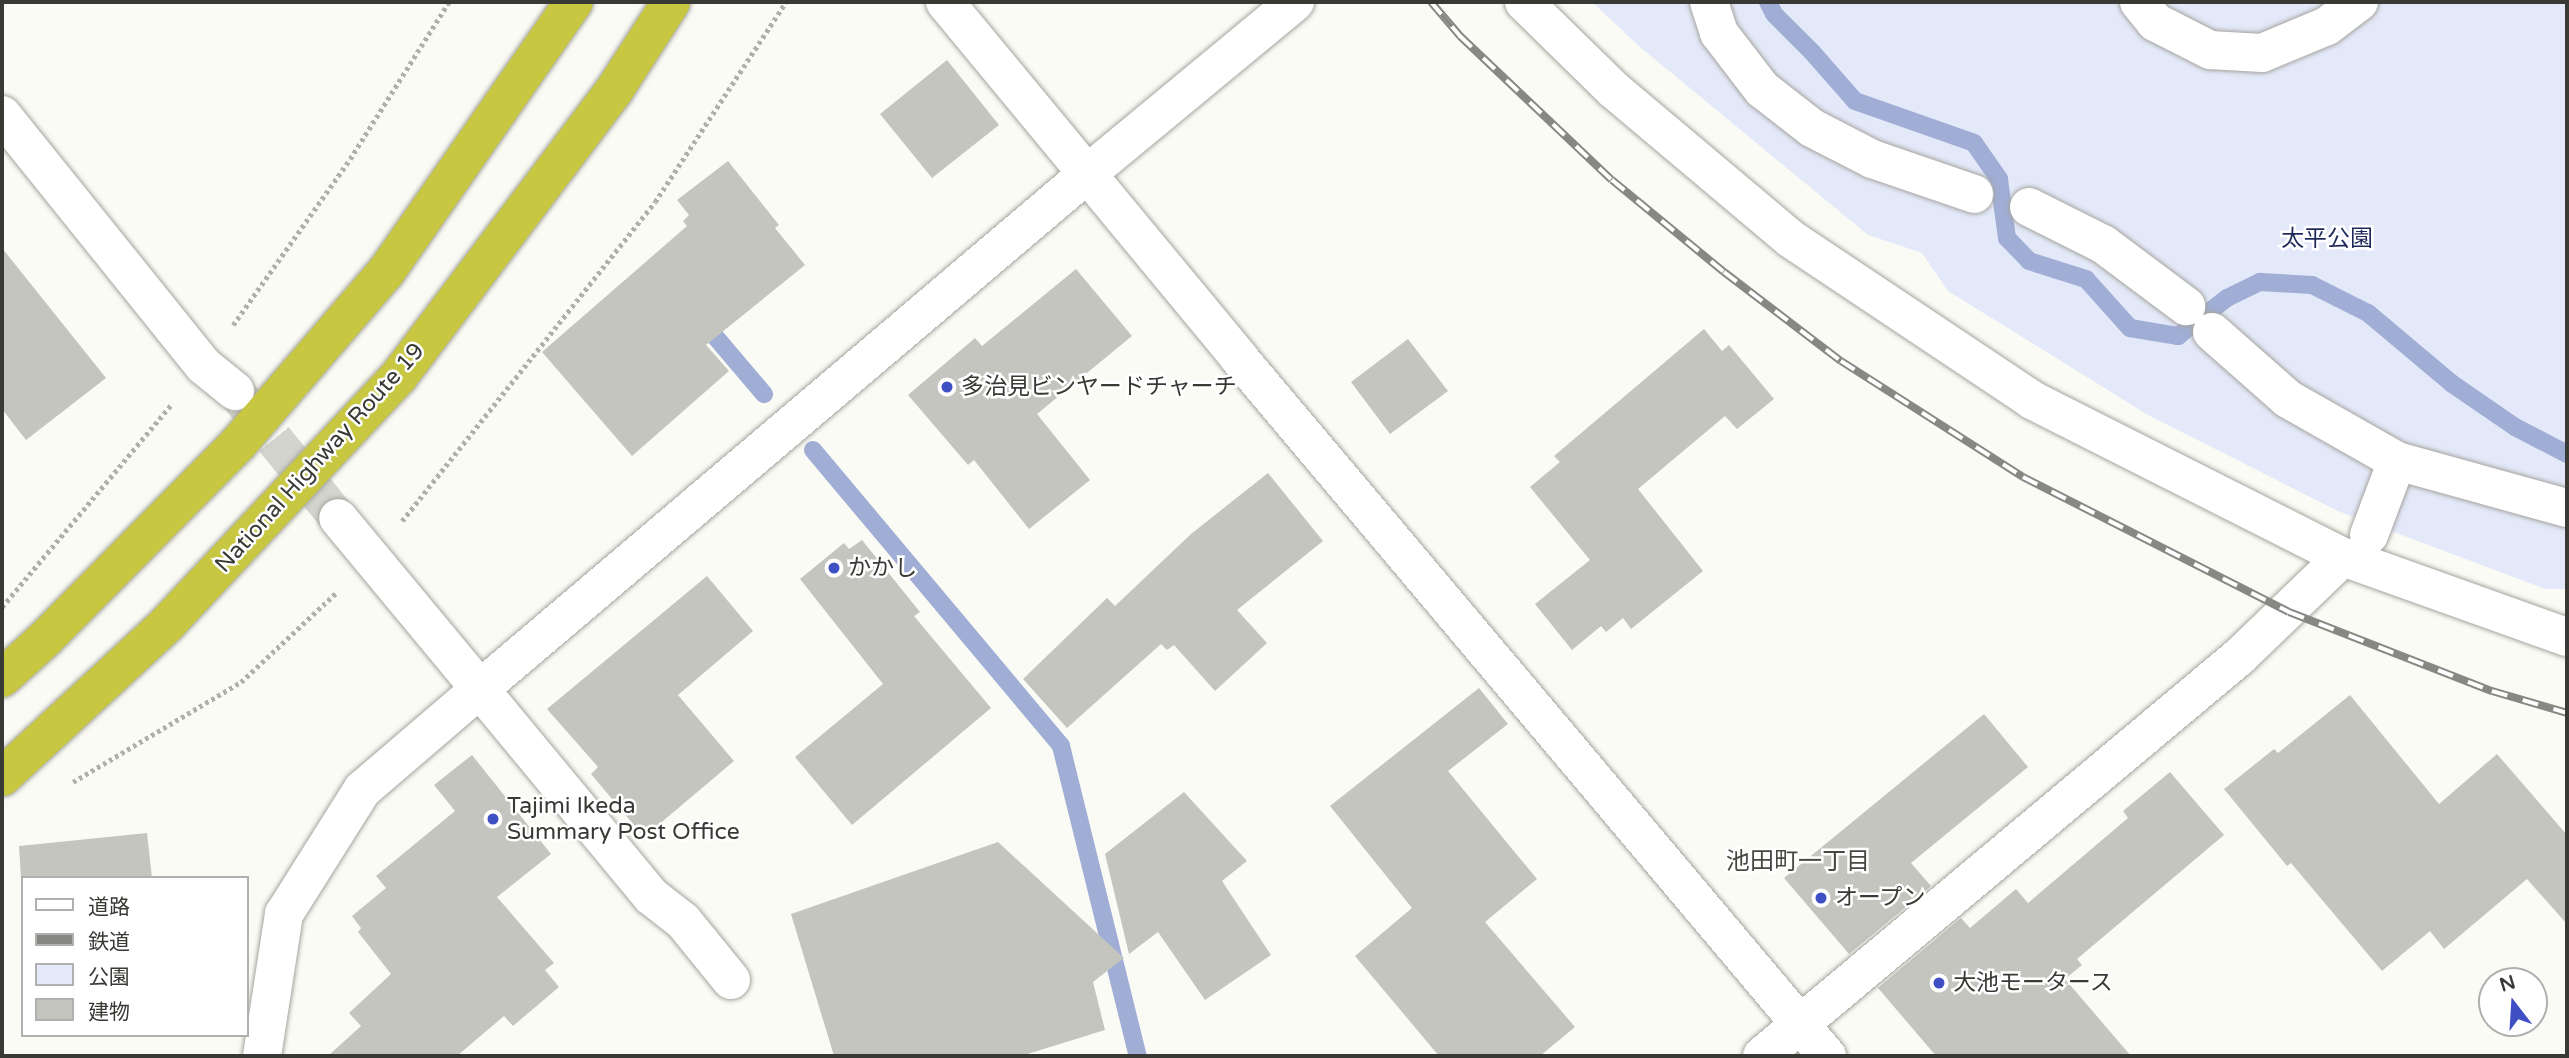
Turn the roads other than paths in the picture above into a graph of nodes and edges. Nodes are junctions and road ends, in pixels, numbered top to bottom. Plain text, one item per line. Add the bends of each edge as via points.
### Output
1 (574, 2) edge
2 (671, 2) edge
3 (945, 2) edge
4 (1295, 2) edge
5 (1524, 2) edge
6 (1709, 2) edge
7 (2139, 2) edge
8 (2359, 2) edge
9 (2, 116) edge
10 (1087, 174) junction
11 (1974, 194) dead end
12 (2029, 207) dead end
13 (235, 391) tunnel mouth
14 (2397, 461) junction
15 (2567, 508) edge
16 (338, 518) tunnel mouth
17 (2356, 546) junction
18 (2567, 637) edge
19 (2, 678) edge
20 (480, 689) junction
21 (2, 777) edge
22 (731, 980) dead end
23 (1800, 1024) junction
24 (262, 1056) edge
25 (1762, 1056) edge
26 (1827, 1056) edge

1 - 19 highway via 386,272 237,444
2 - 21 highway, National Highway Route 19 via 615,89 399,376 167,624
3 - 10 street
4 - 10 street
5 - 17 street via 1614,90 1791,239 2032,400
6 - 11 street via 1719,33 1762,89 1812,128 1872,159
7 - 8 street via 2155,22 2210,50 2262,53 2327,26
9 - 13 street via 204,366
10 - 20 street
10 - 23 street
12 - 14 street via 2102,244 2199,319 2288,399
14 - 15 street
14 - 17 street
16 - 20 street
17 - 18 street
17 - 23 street via 2241,656
20 - 22 street via 651,896 683,921
20 - 24 street via 362,790 284,914
23 - 25 street
23 - 26 street

